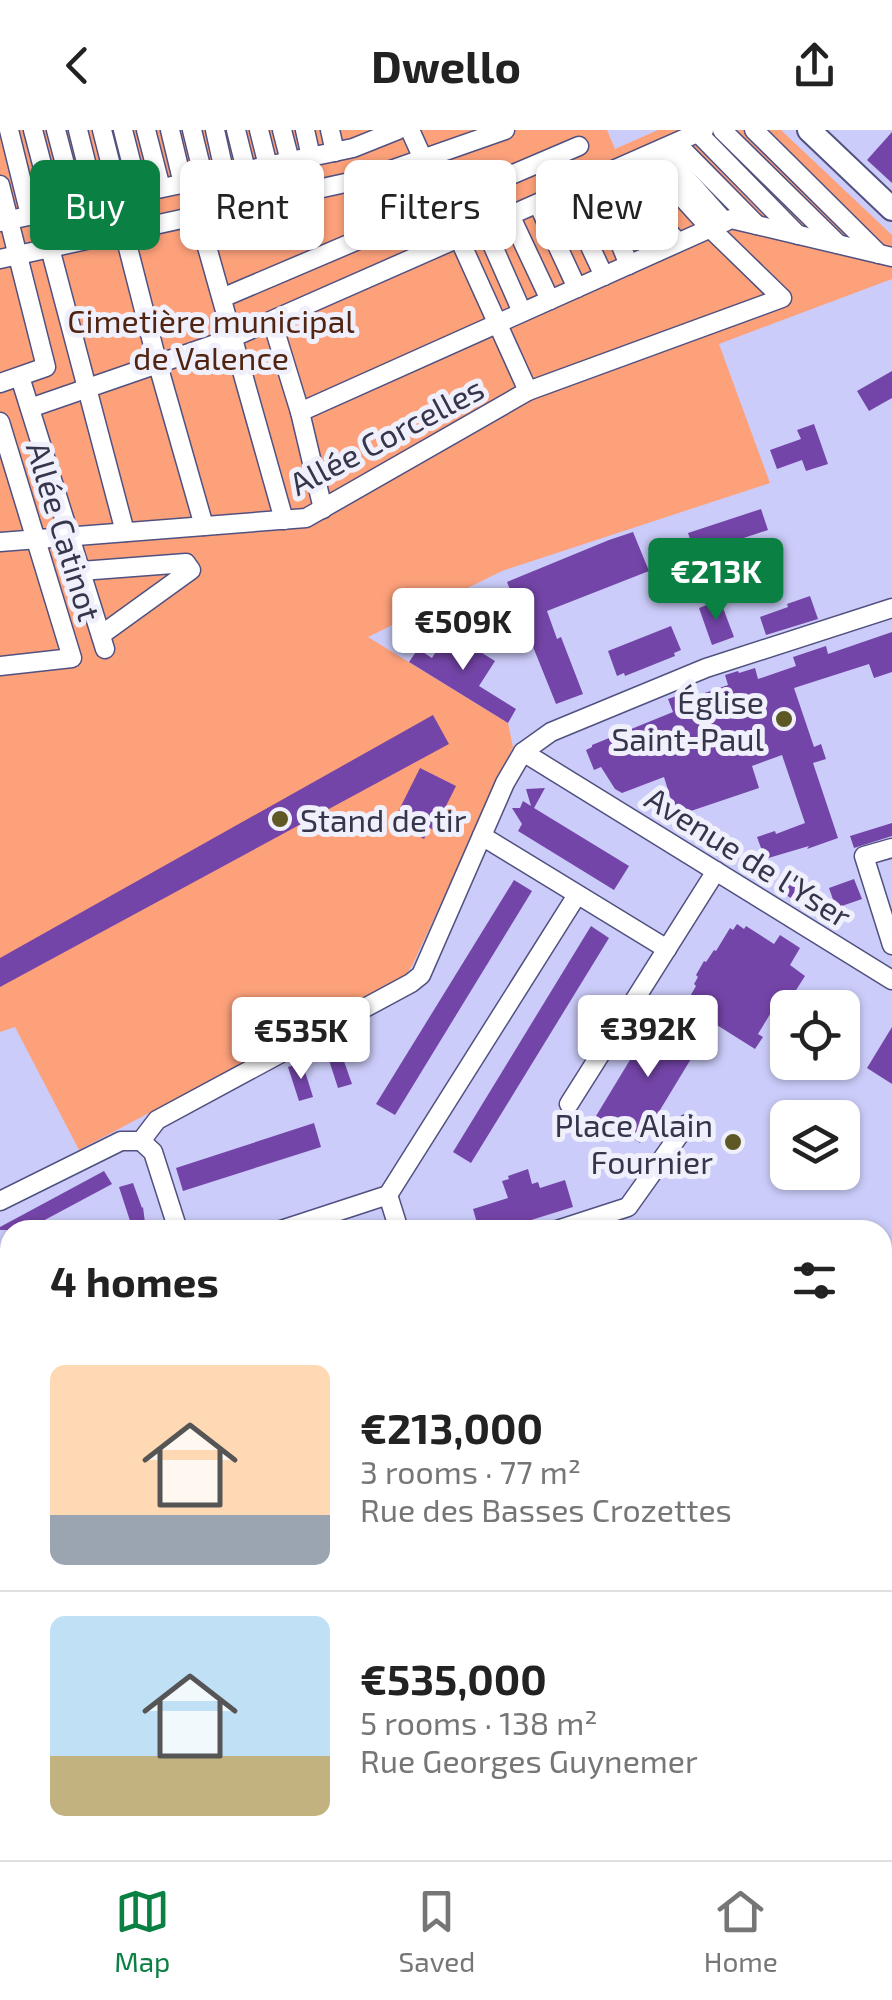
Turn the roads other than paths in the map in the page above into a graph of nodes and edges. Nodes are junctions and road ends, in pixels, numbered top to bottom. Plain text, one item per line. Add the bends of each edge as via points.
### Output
1 (9, 130) edge
2 (33, 130) edge
3 (56, 130) edge
4 (78, 130) edge
5 (102, 130) edge
6 (123, 130) edge
7 (146, 130) edge
8 (170, 130) edge
9 (192, 130) edge
10 (214, 130) edge
11 (236, 130) edge
12 (259, 130) edge
13 (282, 130) edge
14 (304, 130) edge
15 (330, 130) edge
16 (398, 130) edge
17 (410, 130) edge
18 (505, 130) edge
19 (722, 130) edge
20 (754, 130) edge
21 (809, 130) edge
22 (701, 132) edge
23 (362, 137) edge
24 (580, 146) dead end
25 (661, 150) junction
26 (335, 152) junction
27 (311, 157) junction
28 (422, 158) junction
29 (41, 160) edge
30 (64, 160) edge
31 (86, 160) edge
32 (110, 160) edge
33 (131, 160) edge
34 (199, 160) edge
35 (222, 160) edge
36 (244, 160) edge
37 (266, 160) edge
38 (290, 160) edge
39 (298, 160) edge
40 (639, 160) edge
41 (180, 172) edge
42 (516, 174) edge
43 (0, 185) edge
44 (180, 185) edge
45 (161, 188) joint
46 (324, 188) edge
47 (892, 209) edge
48 (30, 216) joint
49 (4, 221) edge
50 (718, 225) junction
51 (758, 225) junction
52 (516, 228) edge
53 (798, 235) junction
54 (678, 242) edge
55 (838, 244) junction
56 (344, 247) edge
57 (41, 250) edge
58 (51, 250) edge
59 (129, 250) edge
60 (208, 250) edge
61 (436, 250) edge
62 (464, 250) edge
63 (495, 250) edge
64 (559, 250) edge
65 (592, 250) edge
66 (623, 250) edge
67 (661, 250) edge
68 (657, 252) joint
69 (886, 256) edge
70 (9, 257) edge
71 (629, 265) junction
72 (604, 276) junction
73 (577, 288) junction
74 (222, 298) junction
75 (550, 300) junction
76 (522, 312) junction
77 (272, 321) junction
78 (497, 324) junction
79 (233, 336) junction
80 (158, 365) junction
81 (20, 377) junction
82 (0, 383) edge
83 (88, 389) junction
84 (528, 392) junction
85 (30, 408) junction
86 (300, 412) junction
87 (0, 422) edge
88 (323, 509) junction
89 (284, 520) junction
90 (204, 526) junction
91 (125, 532) junction
92 (70, 537) junction
93 (37, 539) junction
94 (0, 542) edge
95 (81, 571) junction
96 (892, 608) edge
97 (0, 666) edge
98 (523, 752) junction
99 (482, 836) junction
100 (892, 848) edge
101 (716, 871) junction
102 (577, 895) junction
103 (892, 945) edge
104 (666, 949) junction
105 (892, 980) edge
106 (570, 1104) dead end
107 (687, 1124) dead end
108 (142, 1141) junction
109 (388, 1195) junction
110 (0, 1201) edge
111 (175, 1220) edge
112 (312, 1220) edge
113 (396, 1220) edge
114 (588, 1220) edge

1 - 48 street
2 - 29 street
3 - 30 street
4 - 31 street
5 - 32 street
6 - 33 street
7 - 45 street
8 - 41 street
9 - 34 street
10 - 35 street
11 - 36 street
12 - 37 street
13 - 38 street
14 - 27 street
15 - 26 street
16 - 23 street
17 - 28 street
18 - 28 street
19 - 55 street
20 - 69 street
21 - 47 main road
22 - 25 street
22 - 53 street
23 - 26 street
24 - 42 street
25 - 40 street
25 - 50 street
25 - 51 street
26 - 27 street
27 - 39 street
28 - 46 street
43 - 49 street
44 - 45 street
48 - 49 street
49 - 70 street
50 - 51 street via 731,219
50 - 54 street
50 - 84 street, Allée Corcelles via 782,298
51 - 53 street
52 - 75 street
53 - 55 street
55 - 69 street
56 - 74 street
57 - 70 street
58 - 83 street
59 - 80 street
60 - 74 street
61 - 77 street
62 - 78 street
63 - 76 street
64 - 73 street
65 - 72 street
66 - 71 street
67 - 68 street
68 - 71 street
70 - 81 street via 46,367
71 - 72 street
72 - 73 street
73 - 75 street
74 - 79 street
75 - 76 street
76 - 78 street
77 - 79 street
77 - 86 street
78 - 84 street
78 - 86 street
79 - 80 street
79 - 89 street
80 - 83 street
80 - 90 street
81 - 82 street
81 - 85 street
83 - 85 street
83 - 91 street
84 - 88 street, Allée Corcelles
85 - 92 street
86 - 88 street
87 - 93 street, Allée Catinot
88 - 89 street, Allée Corcelles
89 - 90 street, Allée Corcelles
90 - 91 street, Allée Corcelles
91 - 92 street, Allée Corcelles
92 - 93 street, Allée Corcelles
92 - 95 street
93 - 94 street, Allée Corcelles
93 - 97 street, Allée Catinot via 72,658
95 - 95 street via 186,563 191,570 103,642
96 - 98 street via 706,668 552,732
98 - 99 street
98 - 101 street, Avenue de l'Yser
99 - 102 street
99 - 108 street via 420,975 157,1120
100 - 103 street via 864,856
101 - 104 street
101 - 105 street, Avenue de l'Yser
102 - 104 street
102 - 109 street
104 - 106 street
107 - 114 street via 628,1207
108 - 110 street via 122,1141
108 - 111 street via 154,1152
109 - 112 street
109 - 113 street

